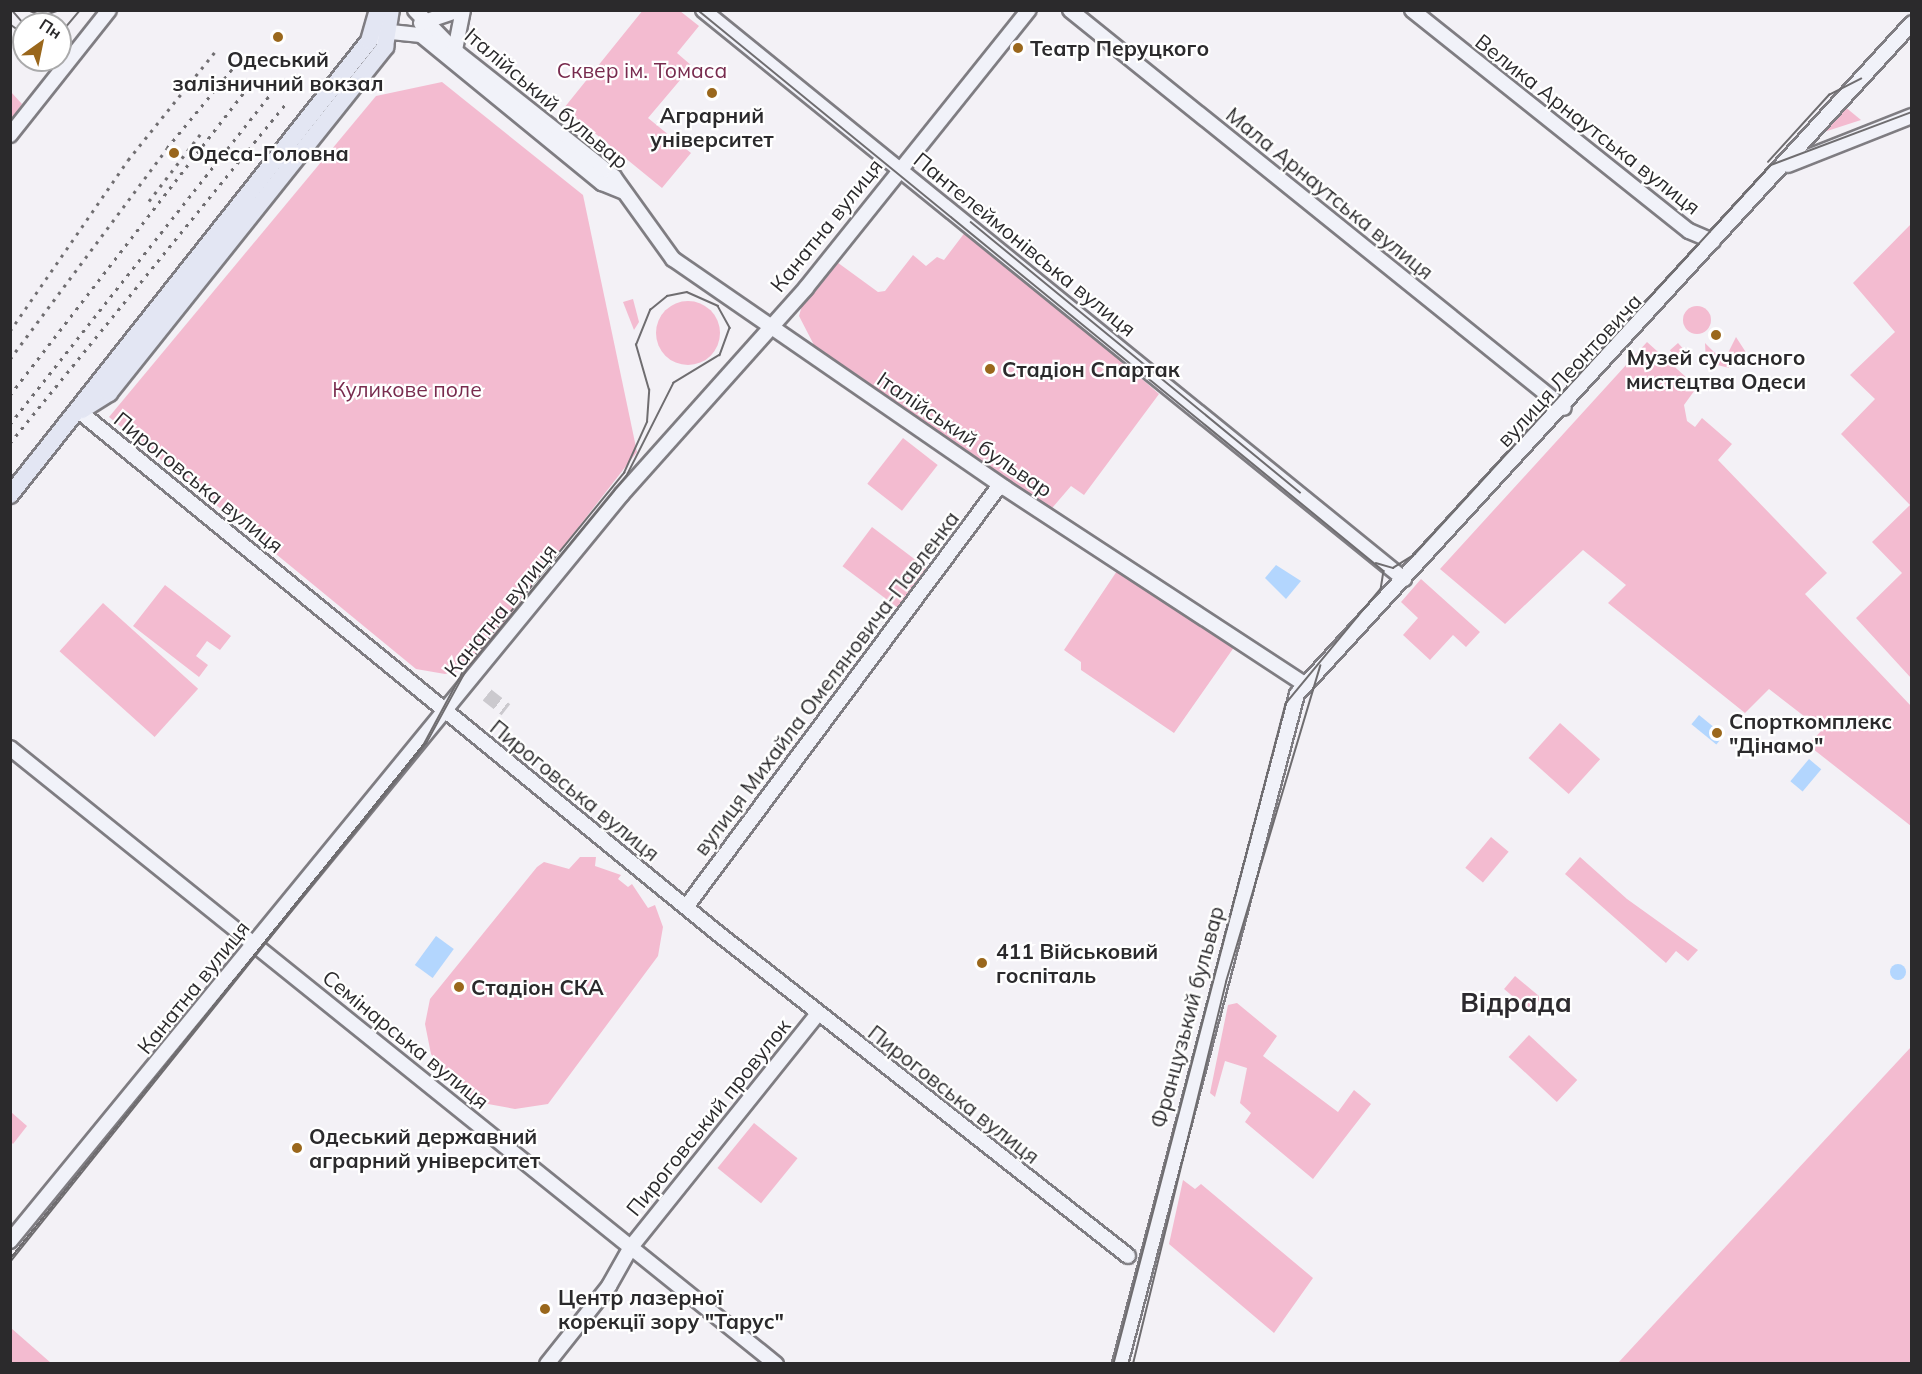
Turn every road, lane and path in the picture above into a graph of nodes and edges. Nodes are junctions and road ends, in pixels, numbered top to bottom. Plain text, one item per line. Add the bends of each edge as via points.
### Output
1 (109, 10) edge
2 (378, 10) edge
3 (391, 10) edge
4 (415, 10) edge
5 (461, 10) edge
6 (703, 10) edge
7 (1029, 10) edge
8 (1070, 10) edge
9 (1412, 10) edge
10 (427, 21) junction
11 (1911, 23) edge
12 (398, 35) junction
13 (369, 41) junction
14 (454, 56) junction
15 (1911, 116) edge
16 (1817, 128) junction
17 (10, 135) edge
18 (1833, 144) junction
19 (899, 170) junction
20 (1780, 170) junction
21 (1713, 241) junction
22 (769, 324) junction
23 (1564, 408) junction
24 (80, 412) junction
25 (1000, 485) junction
26 (10, 495) edge
27 (1404, 579) junction
28 (1304, 684) junction
29 (445, 712) junction
30 (10, 748) edge
31 (686, 907) junction
32 (255, 945) junction
33 (818, 1014) junction
34 (10, 1241) edge
35 (631, 1247) junction
36 (1143, 1268) junction
37 (548, 1364) edge
38 (776, 1364) edge
39 (1120, 1364) edge

1 - 17 main road
2 - 13 main road
3 - 12 main road
4 - 10 main road, Італійський бульвар
5 - 10 main road
5 - 14 main road
6 - 19 main road, Пантелеймонівська вулиця
7 - 19 main road, Канатна вулиця
8 - 23 main road, Мала Арнаутська вулиця
9 - 21 main road, Велика Арнаутська вулиця via 1689,231
10 - 12 main road
10 - 14 main road, Італійський бульвар
11 - 16 main road, вулиця Леонтовича
12 - 13 main road
12 - 14 main road via 422,35
12 - 24 main road via 109,393
13 - 24 main road via 97,381
14 - 22 main road, Італійський бульвар via 626,192 673,259
15 - 18 main road
16 - 18 main road via 1819,140
16 - 20 main road, вулиця Леонтовича
18 - 20 main road
19 - 22 main road, Канатна вулиця via 806,288
19 - 27 main road, Пантелеймонівська вулиця
20 - 21 main road, вулиця Леонтовича
21 - 23 main road, вулиця Леонтовича
22 - 25 main road, Італійський бульвар
22 - 29 main road, Канатна вулиця
23 - 27 main road, вулиця Леонтовича
24 - 26 main road
24 - 29 main road, Пироговська вулиця
25 - 28 main road, Італійський бульвар
25 - 31 main road, вулиця Михайла Омеляновича-Павленка
27 - 28 main road, вулиця Леонтовича
28 - 36 main road, Французький бульвар via 1245,882
29 - 31 main road, Пироговська вулиця
29 - 32 main road, Канатна вулиця
30 - 32 main road, Семінарська вулиця
31 - 33 main road, Пироговська вулиця
32 - 34 main road, Канатна вулиця
32 - 35 main road, Семінарська вулиця
33 - 35 main road, Пироговський провулок
33 - 36 main road, Пироговська вулиця
35 - 37 main road, Пироговський провулок via 609,1286
35 - 38 main road, Семінарська вулиця
36 - 39 main road, Французький бульвар

